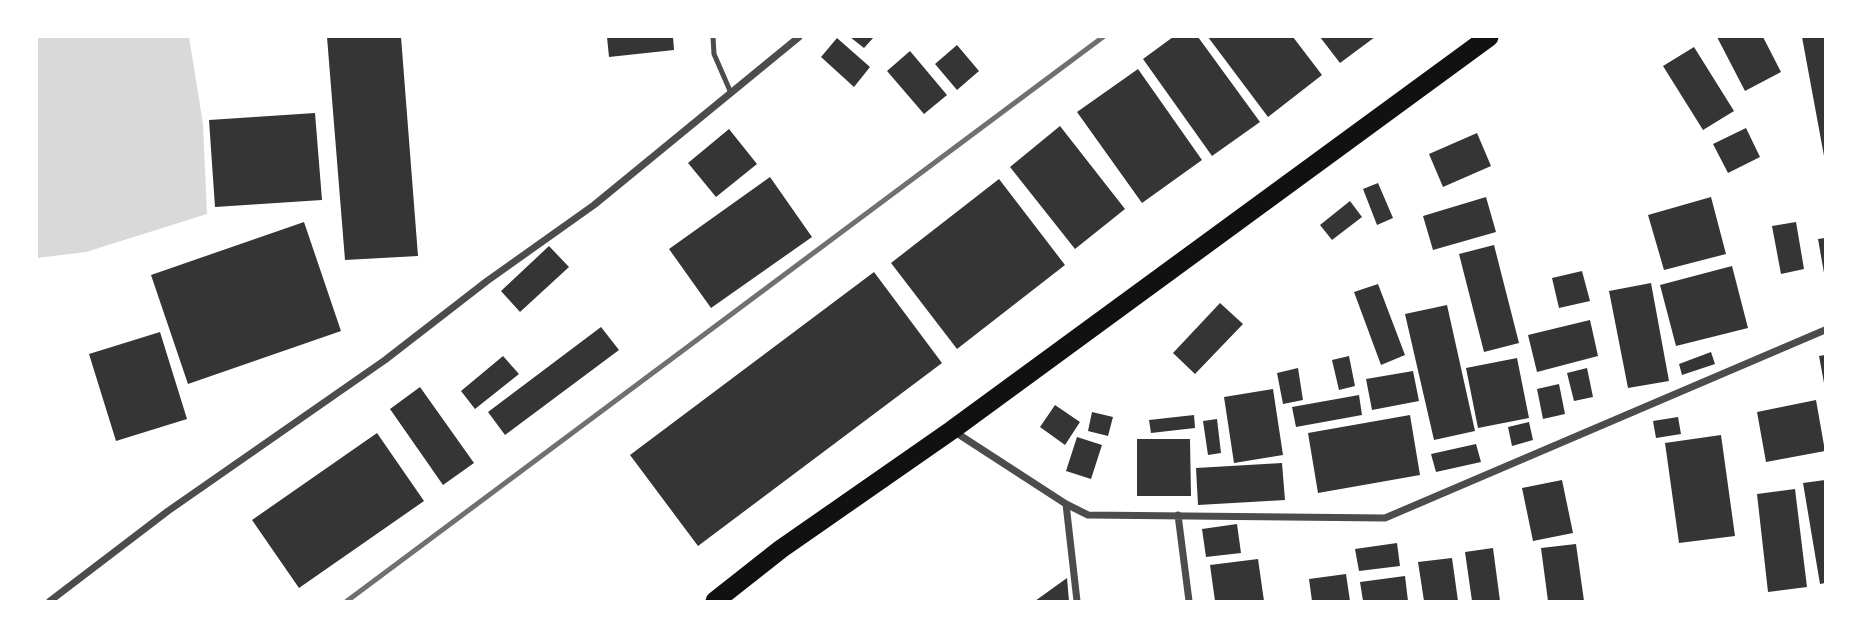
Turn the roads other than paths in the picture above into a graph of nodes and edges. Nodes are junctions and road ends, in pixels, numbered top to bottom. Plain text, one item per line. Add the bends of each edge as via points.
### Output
1 (713, 37) edge
2 (799, 37) edge
3 (1489, 37) edge
4 (731, 93) junction
5 (1825, 330) edge
6 (952, 430) junction
7 (1066, 504) junction
8 (1178, 515) junction
9 (50, 601) edge
10 (715, 601) edge
11 (1077, 601) edge
12 (1189, 601) edge

1 - 4 lane via 714,54
2 - 4 street
3 - 6 highway
4 - 9 street via 594,205
5 - 8 street via 1385,518
6 - 7 street
6 - 10 highway via 781,549
7 - 8 street via 1088,515
7 - 11 street
8 - 12 street

